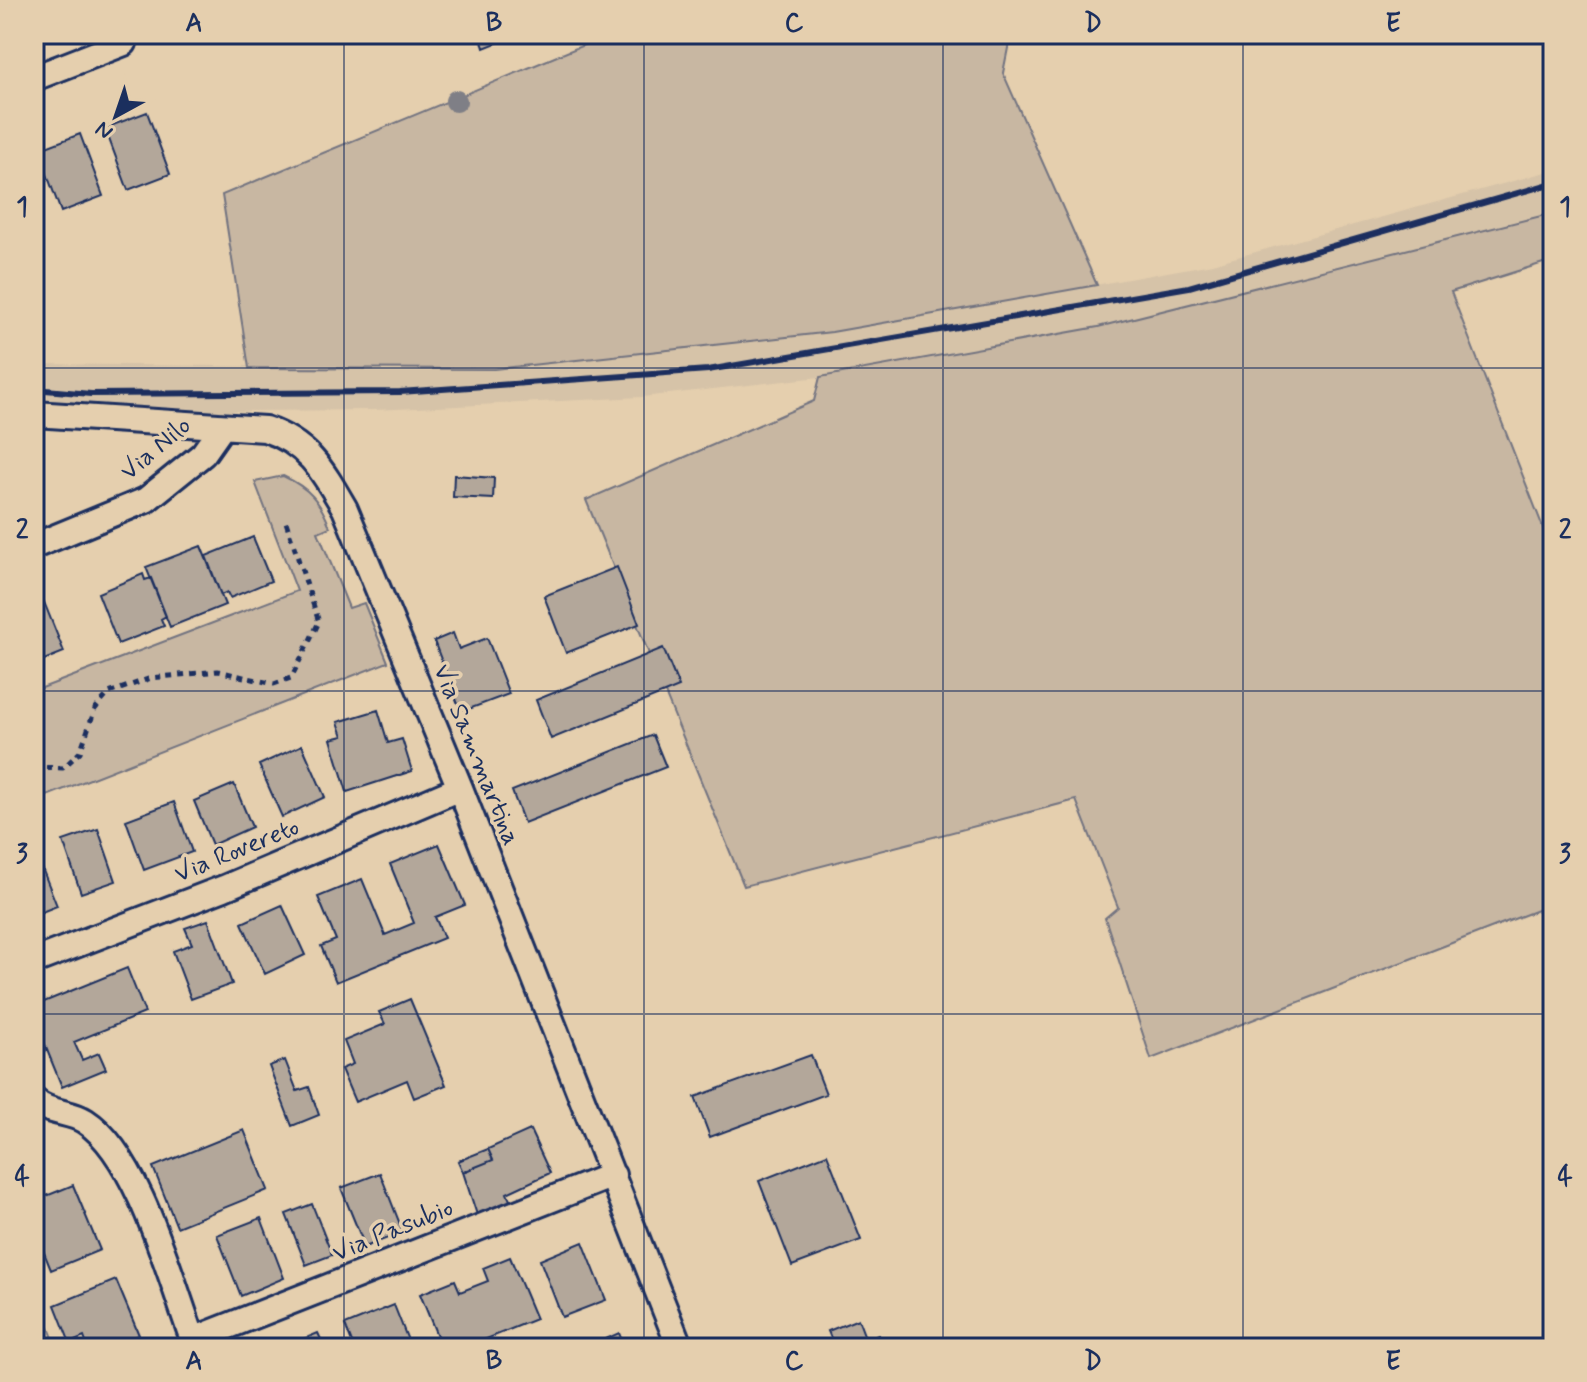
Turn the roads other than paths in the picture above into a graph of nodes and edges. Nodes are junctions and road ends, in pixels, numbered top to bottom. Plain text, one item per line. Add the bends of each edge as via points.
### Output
1 (124, 43) dead end
2 (34, 78) edge
3 (34, 414) edge
4 (222, 427) junction
5 (34, 546) edge
6 (460, 788) junction
7 (34, 961) edge
8 (34, 1100) edge
9 (613, 1175) junction
10 (195, 1344) edge
11 (680, 1348) edge

1 - 2 street
3 - 4 street, Via Sammartina
4 - 5 street, Via Nilo via 203,454 146,500
4 - 6 street, Via Sammartina via 265,429 289,437 320,467 345,509
6 - 7 street, Via Rovereto
6 - 9 street, Via Sammartina
8 - 10 street via 85,1121 126,1165
9 - 10 street, Via Pasubio
9 - 11 street, Via Sammartina

